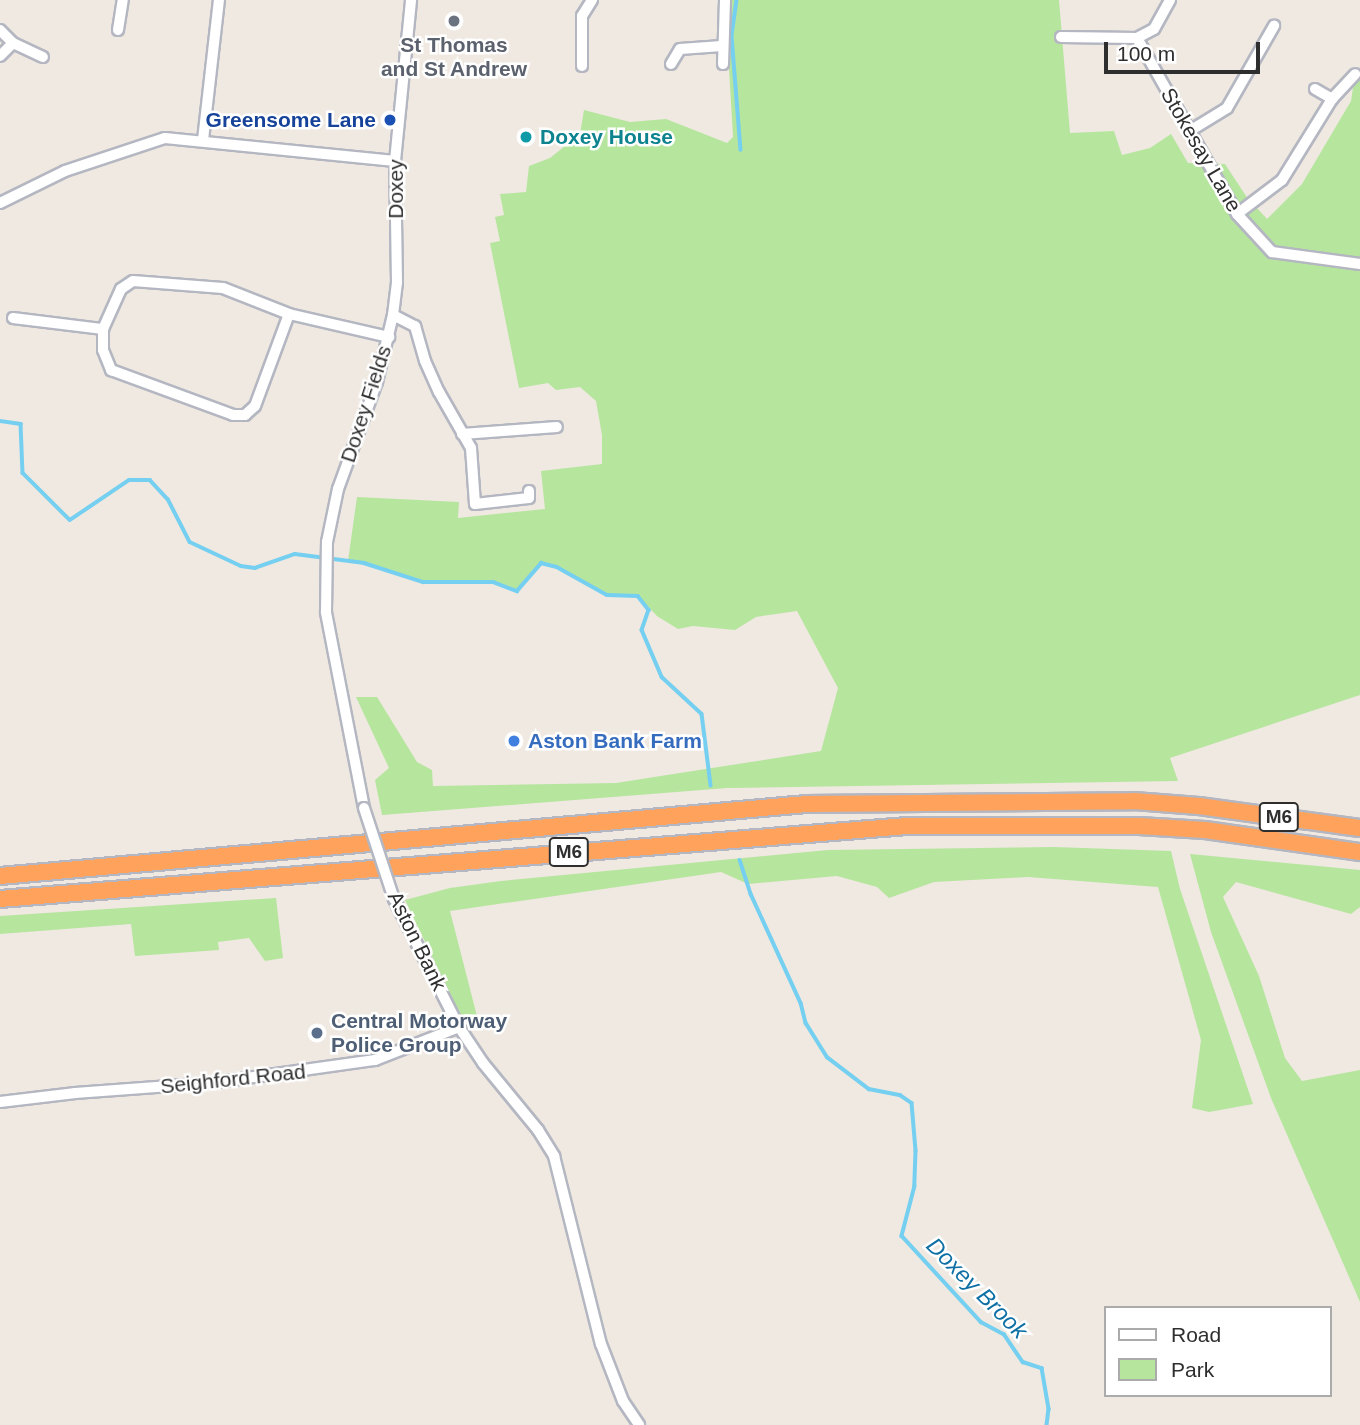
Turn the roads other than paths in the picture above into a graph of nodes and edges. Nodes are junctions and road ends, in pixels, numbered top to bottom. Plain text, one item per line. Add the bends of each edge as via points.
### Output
1 (124, 0) edge
2 (219, 0) edge
3 (411, 0) edge
4 (592, 0) edge
5 (725, 0) edge
6 (1170, 0) edge
7 (1274, 26) dead end
8 (0, 30) edge
9 (118, 30) dead end
10 (1061, 37) dead end
11 (1137, 38) junction
12 (13, 43) junction
13 (722, 46) junction
14 (0, 56) edge
15 (43, 57) dead end
16 (671, 64) dead end
17 (723, 64) dead end
18 (582, 66) dead end
19 (1355, 74) dead end
20 (1315, 89) dead end
21 (1332, 99) junction
22 (1188, 132) junction
23 (203, 140) junction
24 (395, 161) junction
25 (0, 203) edge
26 (1237, 214) junction
27 (1360, 264) edge
28 (289, 314) junction
29 (393, 315) junction
30 (13, 318) dead end
31 (103, 329) junction
32 (389, 337) junction
33 (557, 427) dead end
34 (462, 434) junction
35 (529, 491) dead end
36 (327, 542) joint
37 (1360, 828) edge
38 (1360, 852) edge
39 (0, 876) edge
40 (0, 899) edge
41 (459, 1027) junction
42 (0, 1102) edge
43 (639, 1425) edge

1 - 9 street
2 - 23 street
3 - 24 street, Doxey
4 - 18 street via 582,16
5 - 13 street
6 - 11 street via 1154,29
7 - 22 street via 1227,108
8 - 12 street
10 - 11 street
11 - 22 street, Stokesay Lane
12 - 14 street
12 - 15 street
13 - 16 street via 680,49
13 - 17 street
19 - 21 street
20 - 21 street
21 - 26 street via 1282,180
22 - 26 street, Stokesay Lane
23 - 24 street
23 - 25 street via 176,137 150,142 65,171
24 - 29 street, Doxey via 397,282
26 - 27 street, Stokesay Lane via 1272,252
28 - 31 street, Doxey Fields via 223,288 134,281 121,289
28 - 31 street via 256,406 244,415 233,415 111,370 103,350
28 - 32 street, Doxey Fields
29 - 32 street, Doxey
29 - 34 street via 415,327 425,361
30 - 31 street
32 - 36 street, Doxey Fields via 338,489
33 - 34 street
34 - 35 street via 471,448 475,505 529,498
36 - 41 street, Aston Bank, bridge via 326,612 364,808 394,899
37 - 39 highway, M6 via 1134,801 806,804
38 - 40 highway, M6 via 1205,830 1139,826 908,826
41 - 42 street, Seighford Road via 375,1060 211,1083
41 - 43 street, Aston Bank via 554,1156 601,1344 623,1401

